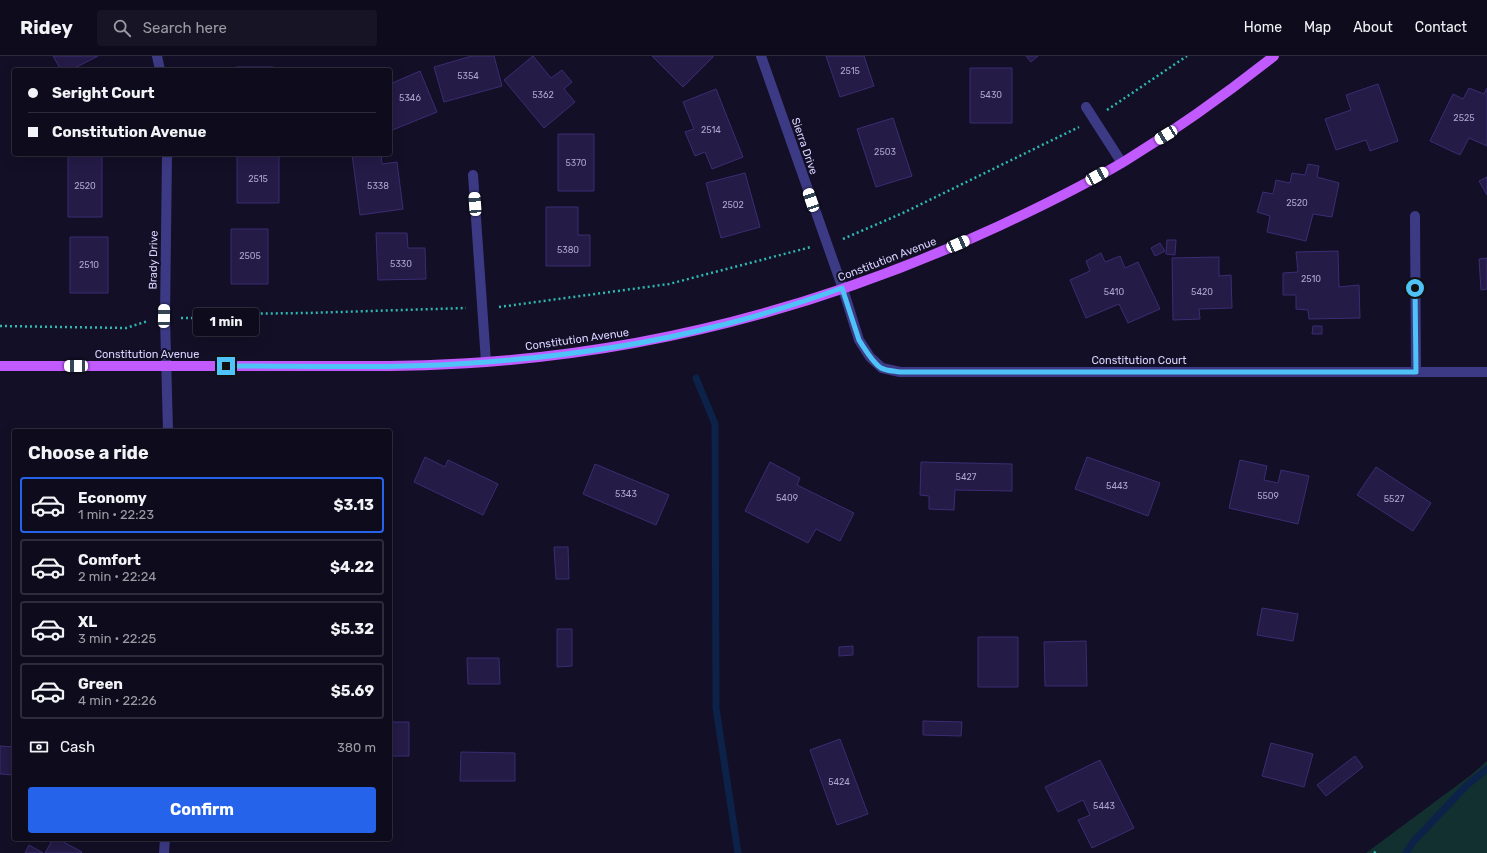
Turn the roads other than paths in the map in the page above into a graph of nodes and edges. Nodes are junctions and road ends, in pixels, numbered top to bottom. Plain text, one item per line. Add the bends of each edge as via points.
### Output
1 (157, 56) edge
2 (761, 56) edge
3 (1274, 56) edge
4 (160, 68) edge
5 (1086, 107) dead end
6 (167, 156) edge
7 (1122, 163) junction
8 (473, 175) dead end
9 (1415, 216) dead end
10 (842, 288) junction
11 (486, 362) junction
12 (0, 366) edge
13 (166, 366) junction
14 (1416, 372) junction
15 (1487, 372) edge
16 (168, 429) edge
17 (165, 841) edge
18 (164, 853) edge

1 - 4 street
2 - 10 street, Sierra Drive
3 - 7 main road, Constitution Avenue via 1177,128
5 - 7 street
6 - 13 street, Brady Drive via 164,318
7 - 10 main road, Constitution Avenue via 1047,203 934,255
8 - 11 street
9 - 14 street
10 - 11 main road, Constitution Avenue via 713,328 578,353
10 - 14 street, Constitution Court via 861,344 882,368 900,372
11 - 13 main road, Constitution Avenue via 408,366
12 - 13 main road, Constitution Avenue
13 - 16 street, Brady Drive
14 - 15 street, Constitution Court
17 - 18 street

